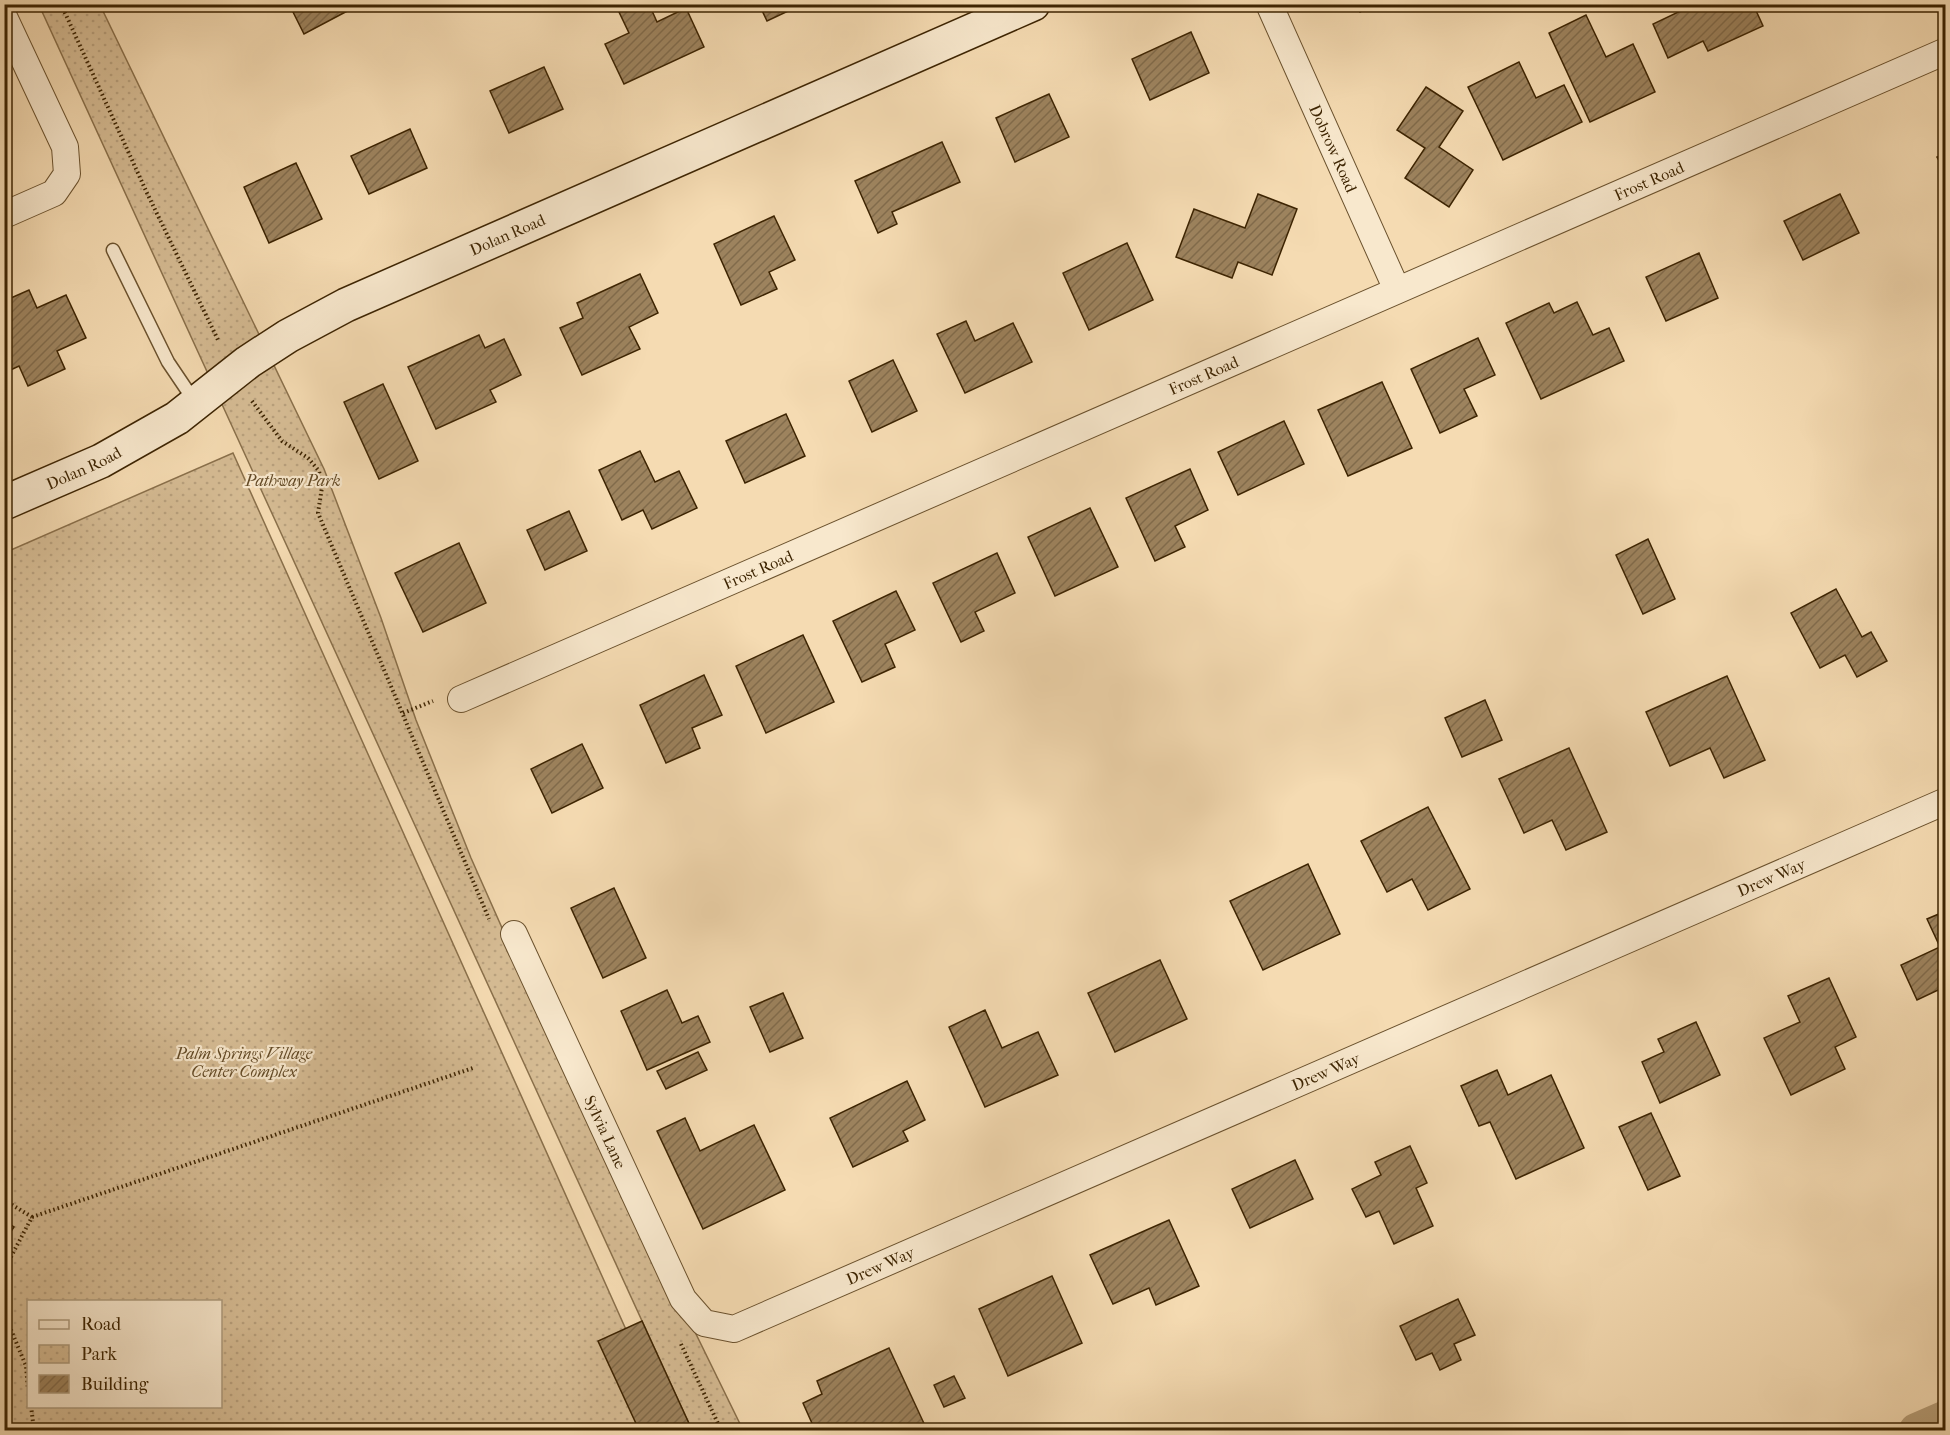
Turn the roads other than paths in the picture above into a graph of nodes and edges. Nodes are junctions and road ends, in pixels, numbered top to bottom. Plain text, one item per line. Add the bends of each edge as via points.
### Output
1 (1033, 4) edge
2 (1269, 4) edge
3 (4, 17) edge
4 (1946, 51) edge
5 (4, 215) edge
6 (113, 250) dead end
7 (1397, 290) junction
8 (196, 403) junction
9 (4, 503) edge
10 (461, 699) dead end
11 (1946, 801) edge
12 (513, 934) dead end
13 (704, 1323) joint

1 - 8 street, Dolan Road via 346,305 248,362
2 - 7 street, Dobrow Road
3 - 5 street via 65,147 67,174 54,193
4 - 7 street, Frost Road
6 - 8 lane via 168,362
7 - 10 street, Frost Road
8 - 9 street, Dolan Road via 101,461
11 - 13 street, Drew Way via 734,1329
12 - 13 street, Sylvia Lane via 684,1299

